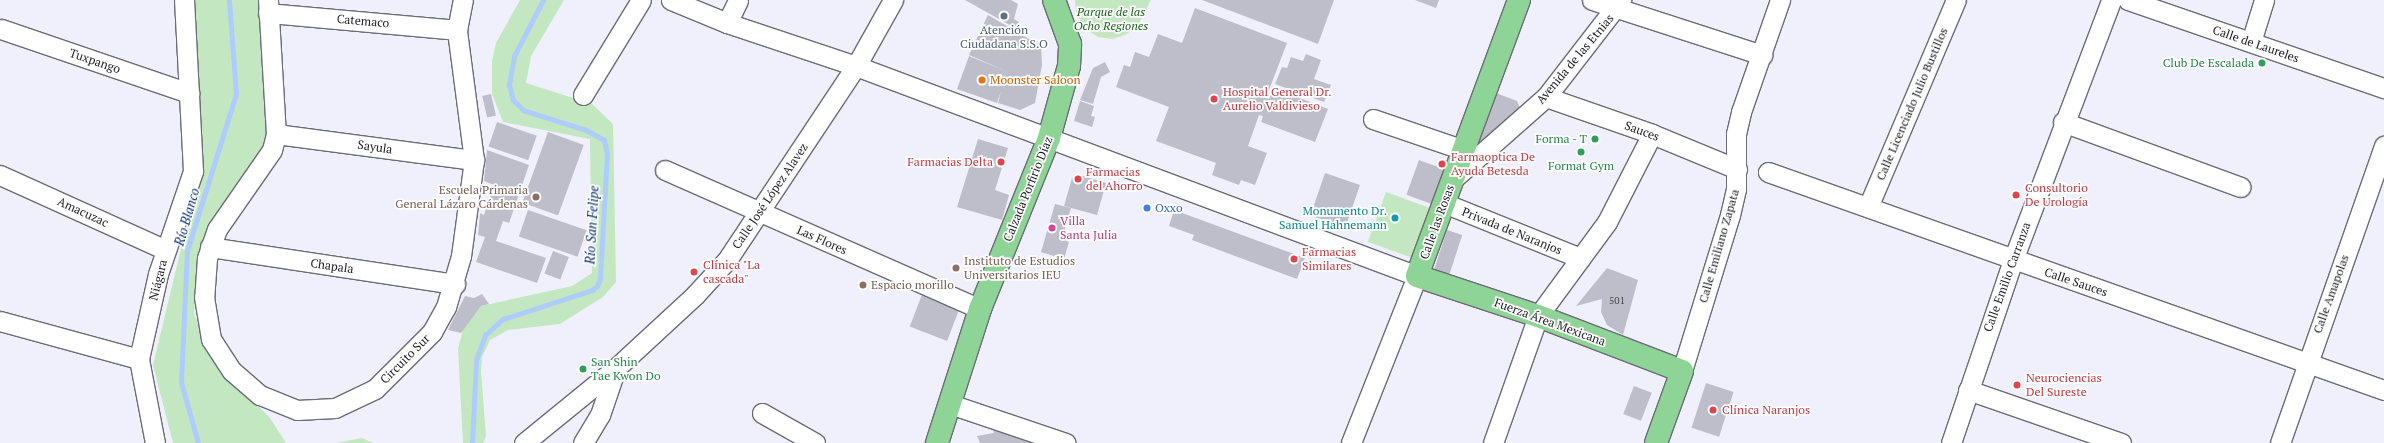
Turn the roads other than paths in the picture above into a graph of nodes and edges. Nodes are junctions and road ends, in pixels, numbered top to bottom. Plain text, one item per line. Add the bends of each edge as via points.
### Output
1 (184, 0) edge
2 (463, 0) edge
3 (641, 0) edge
4 (672, 0) edge
5 (738, 0) edge
6 (893, 0) edge
7 (1054, 0) edge
8 (1519, 0) edge
9 (1592, 0) edge
10 (1780, 0) edge
11 (1956, 0) edge
12 (2111, 0) edge
13 (2128, 0) edge
14 (2264, 0) edge
15 (1618, 4) edge
16 (268, 6) edge
17 (727, 23) junction
18 (0, 29) edge
19 (458, 30) junction
20 (2251, 42) junction
21 (1762, 55) junction
22 (856, 66) junction
23 (2384, 88) edge
24 (189, 93) junction
25 (583, 95) dead end
26 (1546, 97) junction
27 (1373, 119) dead end
28 (2063, 122) junction
29 (276, 134) junction
30 (1652, 134) junction
31 (1049, 138) junction
32 (2384, 146) edge
33 (1464, 150) junction
34 (474, 160) junction
35 (1738, 169) junction
36 (664, 170) dead end
37 (1768, 172) dead end
38 (0, 174) edge
39 (1454, 178) junction
40 (2241, 187) dead end
41 (1444, 203) junction
42 (1868, 207) junction
43 (760, 213) junction
44 (210, 247) junction
45 (166, 250) junction
46 (1580, 258) junction
47 (2013, 260) junction
48 (1417, 276) junction
49 (455, 284) junction
50 (980, 309) junction
51 (1538, 316) junction
52 (0, 321) edge
53 (139, 359) junction
54 (2307, 362) junction
55 (616, 368) junction
56 (1682, 371) junction
57 (1968, 390) junction
58 (2384, 390) edge
59 (950, 404) junction
60 (762, 414) dead end
61 (1661, 442) edge
62 (155, 443) edge
63 (524, 443) edge
64 (583, 443) edge
65 (815, 443) edge
66 (937, 443) edge
67 (1066, 443) edge
68 (1351, 443) edge
69 (1493, 443) edge
70 (1951, 443) edge
71 (2121, 443) edge
72 (2280, 443) edge

1 - 24 street, Niágara
2 - 19 street, Circuito Sur
3 - 25 street
4 - 17 street
5 - 17 street
6 - 22 street, Calle José López Alavez
7 - 31 main road, Calzada Porfirio Díaz via 1070,54
8 - 33 main road, Calle las Rosas
9 - 15 street
10 - 21 street, Calle Emiliano Zapata
11 - 42 street, Calle Licenciado Julio Bustillos
12 - 28 street, Calle Emilio Carranza
13 - 20 street, Calle de Laureles
14 - 20 street
15 - 21 street
15 - 26 street, Avenida de las Etnias
16 - 19 street, Catemaco
16 - 29 street
17 - 22 street
18 - 24 street, Tuxpango
19 - 34 street, Circuito Sur
20 - 23 street, Calle de Laureles
21 - 35 street, Calle Emiliano Zapata via 1741,112 1736,134
22 - 31 street
22 - 43 street, Calle José López Alavez
24 - 45 street, Niágara via 193,171
26 - 30 street, Sauces
26 - 39 street, Avenida de las Etnias
27 - 33 street
28 - 40 street
28 - 47 street, Calle Emilio Carranza
29 - 34 street, Sayula
29 - 44 street, Circuito Sur via 272,150 226,213
30 - 35 street, Sauces
30 - 46 street, Privada de Naranjos via 1607,222
31 - 48 street
31 - 50 main road, Calzada Porfirio Díaz
32 - 54 street, Calle Amapolas
33 - 39 main road, Calle las Rosas
34 - 49 street, Circuito Sur via 472,192
35 - 56 street, Calle Emiliano Zapata via 1730,215
36 - 43 street, Las Flores
37 - 42 street, Calle Sauces
38 - 45 street, Amacuzac
39 - 41 main road, Calle las Rosas
41 - 46 street, Privada de Naranjos
41 - 48 main road, Calle las Rosas
42 - 47 street, Calle Sauces
43 - 50 street, Las Flores
43 - 55 street, Calle José López Alavez via 727,260 695,295
44 - 49 street, Chapala
44 - 49 street, Circuito Sur via 204,297 211,338 232,371 260,395 297,410 335,408 375,389 432,332
45 - 53 street, Niágara
46 - 51 street, Privada de Naranjos
47 - 54 street, Calle Sauces
47 - 57 street, Calle Emilio Carranza
48 - 51 main road, Fuerza Área Mexicana
48 - 68 street, Calle las Rosas
50 - 59 main road, Calzada Porfirio Díaz
51 - 56 main road, Fuerza Área Mexicana
51 - 69 street, Privada de Naranjos
52 - 53 street
53 - 62 street, Niágara
54 - 58 street, Calle Sauces
54 - 72 street, Calle Amapolas
55 - 63 street, Calle José López Alavez
55 - 64 street via 600,415
56 - 61 main road, Calle Emiliano Zapata
57 - 70 street, Calle Emilio Carranza
57 - 71 street
59 - 66 main road, Calzada Porfirio Díaz
59 - 67 street
60 - 65 street

